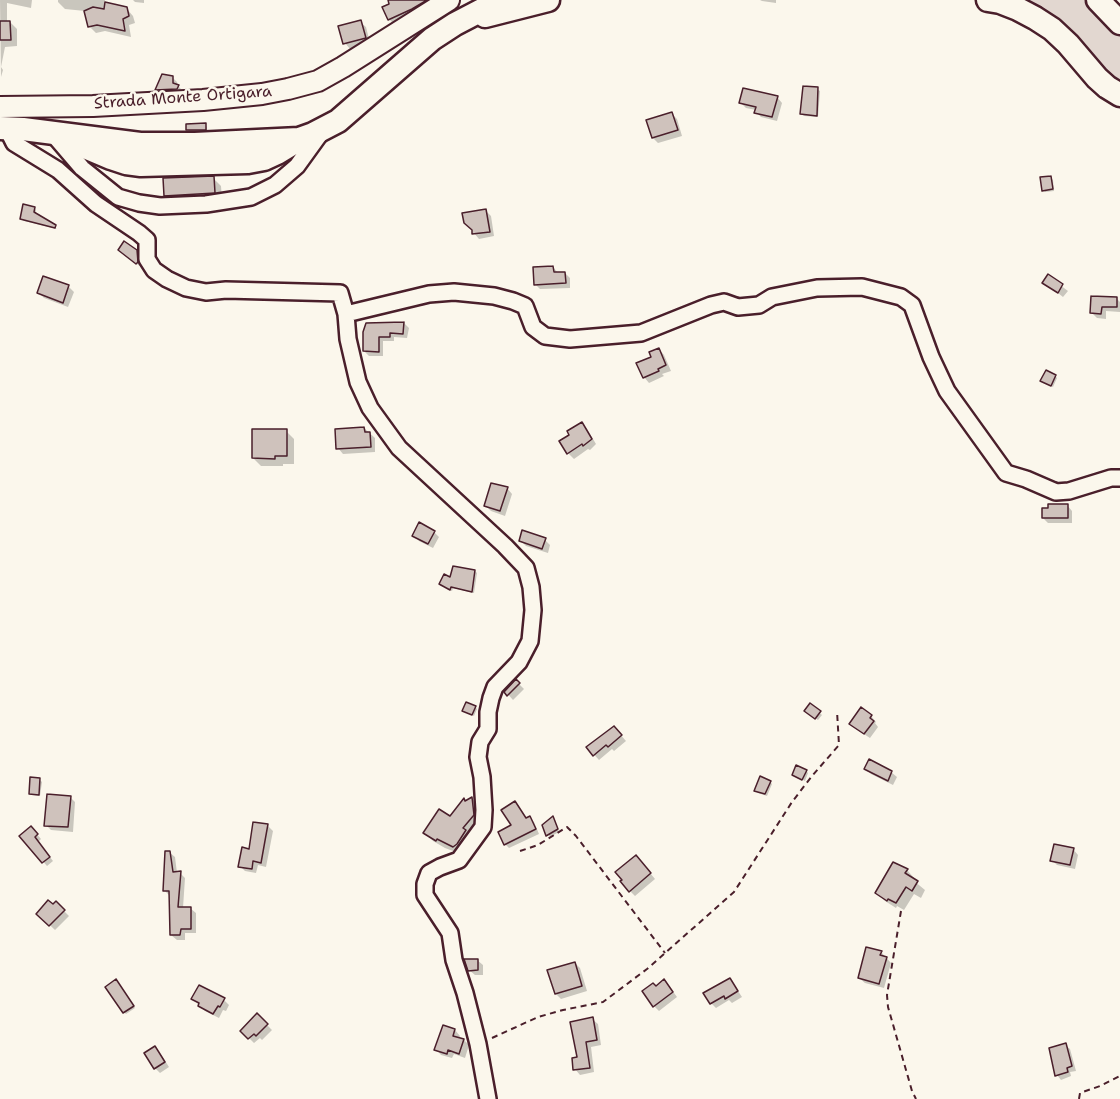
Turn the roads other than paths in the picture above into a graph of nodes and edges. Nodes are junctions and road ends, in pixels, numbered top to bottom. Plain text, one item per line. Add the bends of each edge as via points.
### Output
1 (449, 0) edge
2 (501, 0) edge
3 (548, 0) edge
4 (988, 0) edge
5 (1098, 0) edge
6 (1119, 0) edge
7 (1120, 11) edge
8 (455, 24) junction
9 (1120, 24) edge
10 (1120, 95) edge
11 (4, 126) edge
12 (325, 128) junction
13 (52, 133) junction
14 (346, 314) junction
15 (1120, 478) edge
16 (488, 1099) edge

1 - 11 main road, Strada Monte Ortigara via 318,81 262,94 93,106
2 - 8 highway
3 - 8 highway
4 - 10 highway via 1018,9 1052,29 1097,78
5 - 9 highway
6 - 7 highway
8 - 12 highway
11 - 13 highway
11 - 14 street via 96,204 147,240 147,259 167,279 206,292 340,293
12 - 13 highway via 264,159 141,165 111,158
12 - 13 street via 297,166 275,185 251,197 160,206 118,197 82,168
14 - 15 street via 429,294 494,296 525,306 533,327 545,336 570,339 641,333 724,302 748,307 772,297 818,288 862,287 901,297 912,305 947,391 1006,473 1056,492
14 - 16 street via 358,381 370,408 399,448 526,568 531,587 530,640 519,662 495,687 490,698 488,729 480,742 483,827 459,860 429,873 425,884 425,895 450,933

